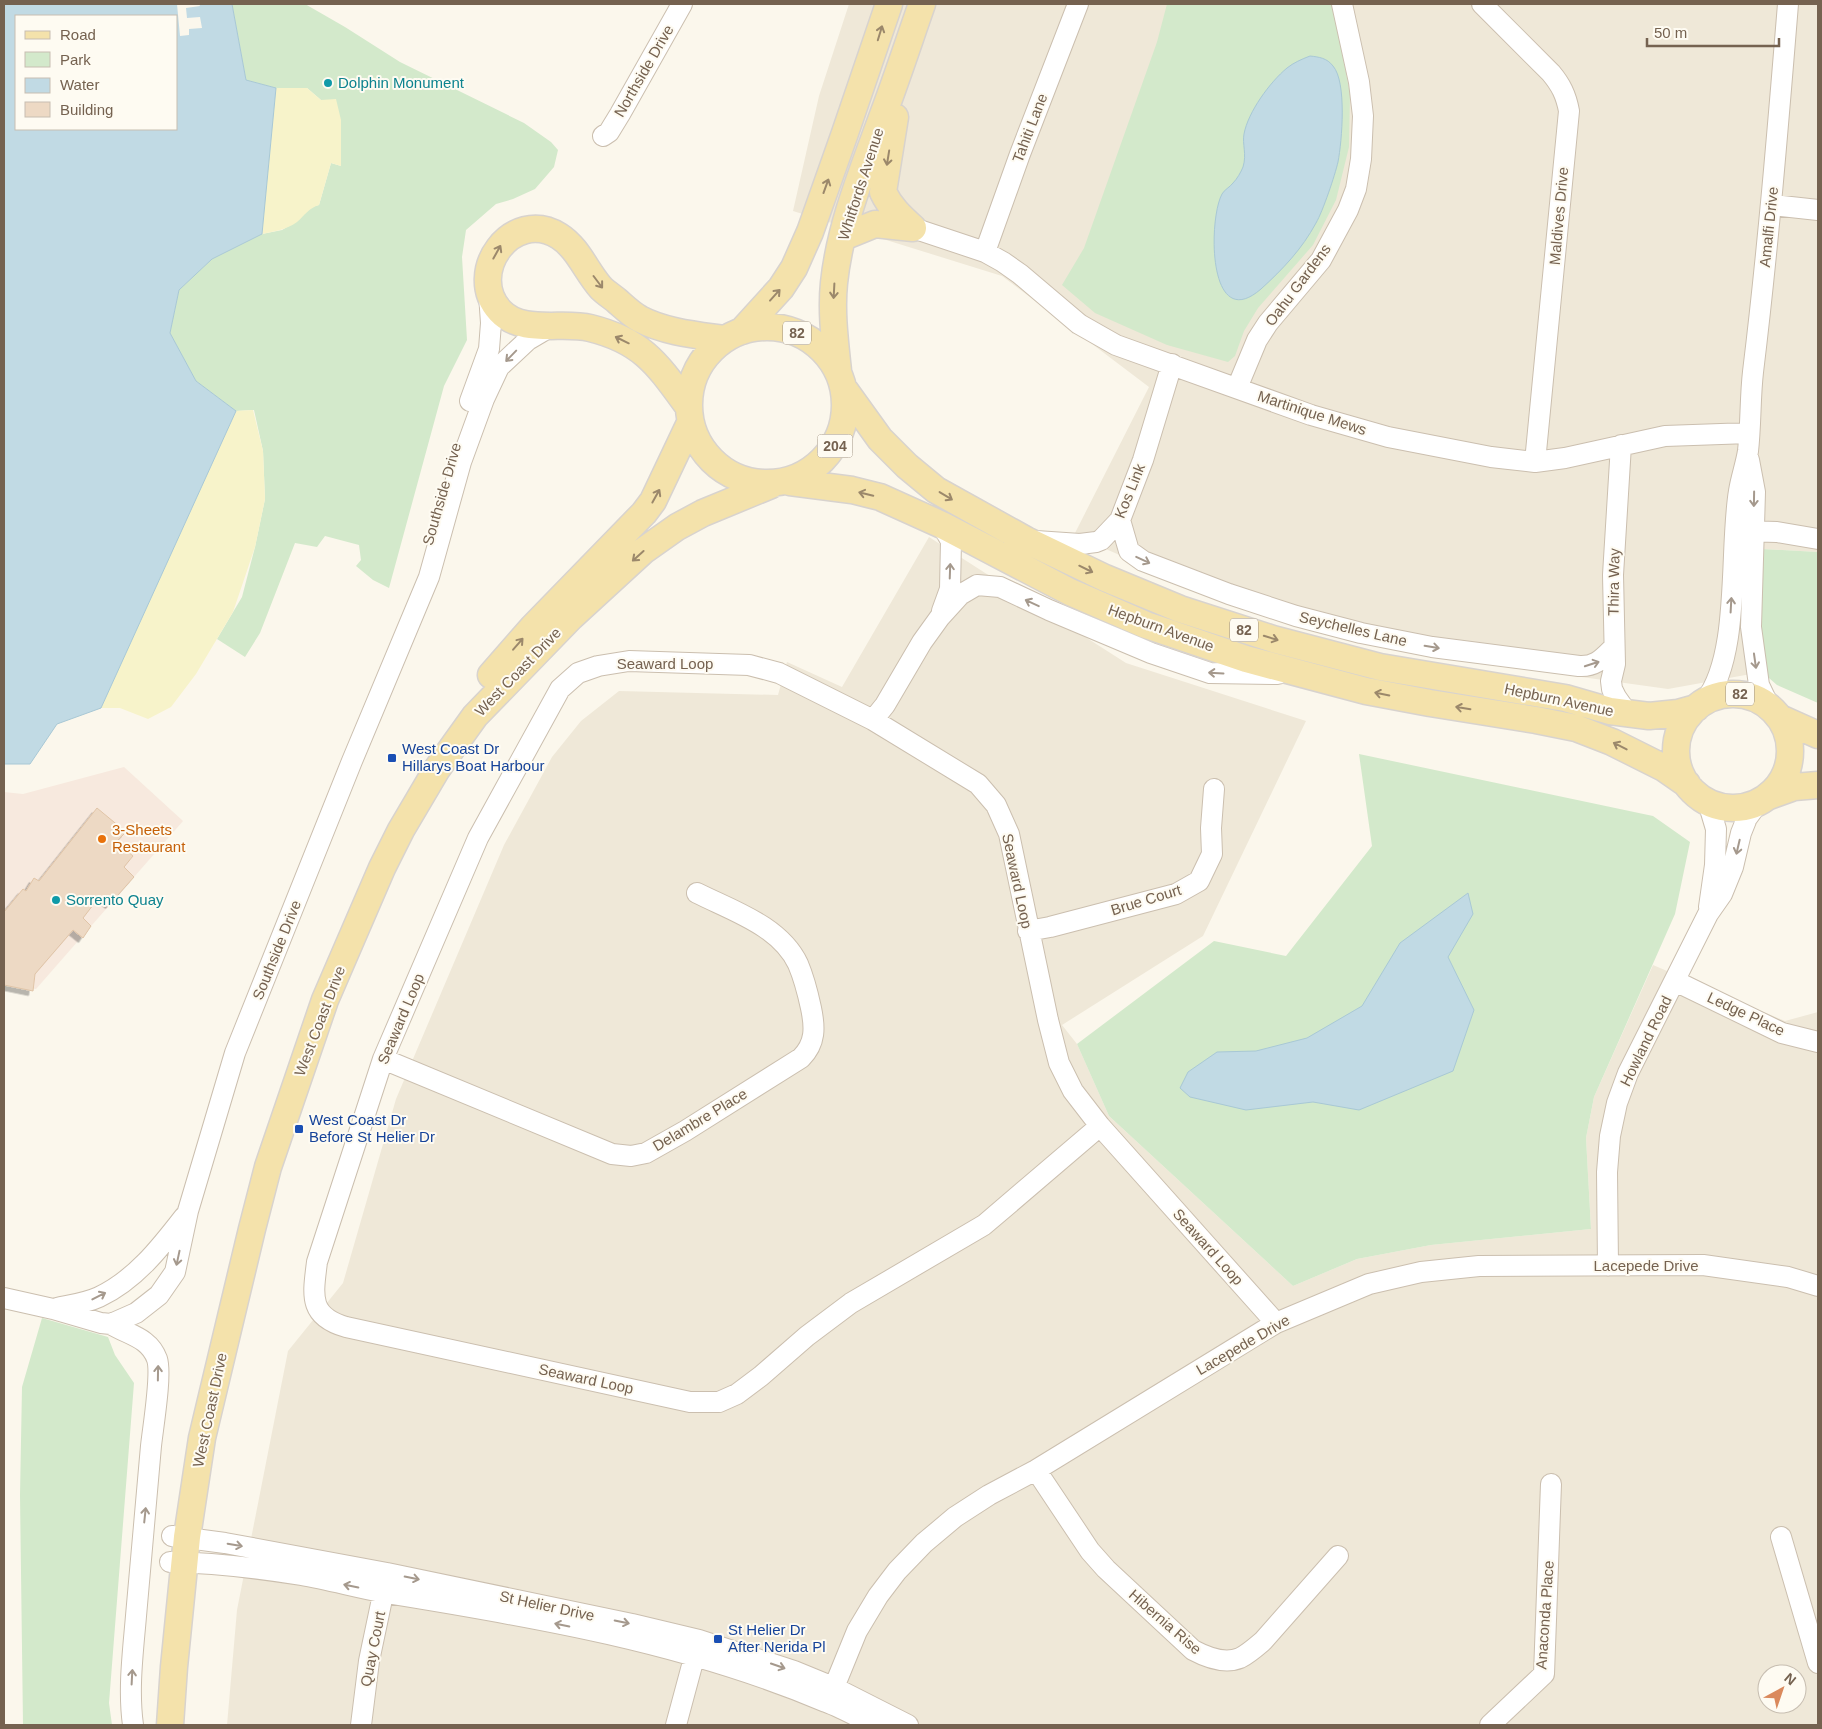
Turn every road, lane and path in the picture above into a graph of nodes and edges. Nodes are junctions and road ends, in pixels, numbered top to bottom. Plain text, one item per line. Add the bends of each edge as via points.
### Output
1 (682, 4) edge
2 (889, 4) edge
3 (922, 4) edge
4 (1078, 4) edge
5 (1342, 4) edge
6 (1482, 4) edge
7 (1788, 4) edge
8 (905, 58) junction
9 (603, 136) dead end
10 (1772, 205) junction
11 (1818, 210) edge
12 (913, 228) junction
13 (843, 234) junction
14 (985, 252) junction
15 (489, 291) junction
16 (550, 327) junction
17 (733, 335) junction
18 (1172, 364) junction
19 (841, 380) junction
20 (1237, 388) junction
21 (689, 414) junction
22 (1748, 442) junction
23 (1621, 444) junction
24 (1535, 462) junction
25 (780, 483) junction
26 (1120, 520) junction
27 (942, 526) junction
28 (1744, 531) junction
29 (1818, 539) edge
30 (1026, 540) junction
31 (940, 617) junction
32 (1613, 648) junction
33 (1300, 674) junction
34 (379, 694) junction
35 (1701, 704) junction
36 (1775, 712) junction
37 (1628, 714) junction
38 (873, 720) junction
39 (1818, 735) edge
40 (1686, 784) junction
41 (1818, 785) edge
42 (1214, 789) dead end
43 (1764, 800) junction
44 (1708, 802) junction
45 (697, 893) dead end
46 (1708, 914) junction
47 (1028, 931) junction
48 (1675, 981) junction
49 (1818, 1042) edge
50 (383, 1059) junction
51 (1100, 1126) junction
52 (188, 1211) junction
53 (1608, 1266) junction
54 (1818, 1286) edge
55 (4, 1298) edge
56 (53, 1309) junction
57 (1276, 1323) junction
58 (111, 1324) junction
59 (1036, 1470) junction
60 (1552, 1484) dead end
61 (1781, 1537) dead end
62 (178, 1549) junction
63 (1338, 1556) dead end
64 (386, 1573) junction
65 (384, 1592) junction
66 (697, 1648) junction
67 (1818, 1662) edge
68 (831, 1694) junction
69 (132, 1725) edge
70 (158, 1725) edge
71 (170, 1725) edge
72 (361, 1725) edge
73 (676, 1725) edge
74 (874, 1725) edge
75 (908, 1725) edge
76 (1490, 1725) edge

1 - 9 street, Northside Drive via 620,114
17 -> 2 main road, Whitfords Avenue via 780,288 794,268 810,232
3 - 8 main road, Whitfords Avenue
4 - 14 street, Tahiti Lane
5 - 20 street, Oahu Gardens via 1360,82 1363,116 1362,159 1356,189 1321,260 1268,323
6 - 24 street, Maldives Drive via 1560,83 1569,111
7 - 10 street, Amalfi Drive
8 -> 12 main road via 883,192 897,214
8 - 13 main road, Whitfords Avenue via 858,183
10 - 11 street
10 - 22 street, Amalfi Drive
12 - 13 main road via 875,224 848,236
12 - 14 street, Martinique Mews
13 -> 19 main road, Whitfords Avenue via 833,308
14 - 18 street, Martinique Mews via 1020,274 1096,335
15 - 16 main road, 82 via 501,313 514,320
15 -> 17 main road, 82 via 490,265 503,241 530,229 550,230 569,243 602,289 639,318 677,331
15 - 34 street, Southside Drive via 489,349 450,460 419,575
21 -> 16 main road, 82 via 656,363 633,345 589,327
16 -> 34 street, Southside Drive via 528,340 504,362 484,399 461,462 429,577
17 - 19 main road, 82 via 760,327 797,333 814,342 827,355
17 - 21 main road via 704,357 692,380
18 - 20 street, Martinique Mews
18 - 26 street, Kos Link via 1143,460
19 - 25 main road, 204 via 845,418 835,446 816,468
19 -> 30 main road, Hepburn Avenue / 82 via 880,440 936,490
20 - 24 street, Martinique Mews via 1311,415 1388,437
21 - 25 main road, 82 via 700,448 719,469 744,481
62 -> 21 main road, West Coast Drive / 204 via 188,1426 252,1175 327,959 380,838 412,779 445,729 533,627 653,501
22 - 23 street, Martinique Mews via 1665,436
22 - 28 street, Amalfi Drive via 1755,492
23 - 24 street, Martinique Mews
23 - 32 street, Thira Way via 1613,574
27 -> 25 main road, Hepburn Avenue / 82 via 880,497 852,490
25 -> 62 main road, West Coast Drive / 204 via 703,513 643,551 571,617 475,716 401,830 325,1000 268,1167
26 - 30 street, Kos Link via 1096,542
26 -> 32 street, Seychelles Lane via 1129,551 1143,561 1229,594 1361,633 1432,647 1579,666 1593,665
31 -> 27 street via 950,589 951,541
27 - 33 main road, Hepburn Avenue / 82 via 1070,592 1146,625
28 - 29 street via 1780,532
35 -> 28 street, Amalfi Drive via 1717,683 1723,663
28 -> 36 street, Amalfi Drive via 1759,685
30 -> 37 main road, Hepburn Avenue / 82 via 1180,609 1273,639 1380,667 1565,698
33 -> 31 street via 1210,674 1151,653 1000,587 977,585 960,595
31 - 38 street
32 - 37 street, Thira Way via 1612,690
40 -> 33 main road, Hepburn Avenue / 82 via 1664,768 1576,728 1366,691
34 - 52 street, Southside Drive via 235,1053
35 - 36 main road, 82 via 1716,696 1739,694 1755,698
35 - 37 main road, Hepburn Avenue / 82 via 1678,713
35 - 40 main road, 82 via 1681,727 1676,750 1680,774
36 - 39 main road, 82
36 - 43 main road via 1790,741 1790,759 1785,777
38 - 47 street, Seaward Loop via 978,784 996,805 1009,834
38 - 50 street, Seaward Loop via 779,673 749,666 629,661 578,673 560,689 478,838
40 - 44 main road, 82
41 - 43 main road, 82 via 1794,787
42 - 47 street, Brue Court via 1212,854 1199,880 1176,894
43 - 44 main road, 82 via 1746,808 1733,809
43 -> 46 street, Howland Road via 1747,818 1734,868
44 - 46 street, Howland Road via 1716,829
45 - 50 street, Delambre Place via 769,929 787,946 798,964 807,993 813,1038 801,1058 646,1153 631,1156 612,1154
46 - 48 street, Howland Road
47 - 51 street, Seaward Loop via 1059,1063 1073,1091
48 - 49 street, Ledge Place via 1782,1033
48 - 53 street, Howland Road via 1628,1074 1610,1136
50 - 51 street, Seaward Loop via 317,1262 314,1290 320,1314 332,1323 346,1327 702,1403 719,1402 737,1394 851,1303 984,1225
51 - 57 street, Seaward Loop
56 -> 52 street, Southside Drive via 99,1297 127,1279 166,1240
52 -> 58 street, Southside Drive via 175,1272 159,1295 136,1313
53 - 54 street, Lacepede Drive via 1703,1266 1788,1277
53 - 57 street, Lacepede Drive via 1479,1266 1421,1272 1369,1284
55 - 56 street, Southside Drive
56 - 58 street, Southside Drive
57 - 59 street, Lacepede Drive
69 -> 58 street via 133,1657 158,1362 145,1341
59 - 63 street, Hibernia Rise via 1106,1570 1193,1650 1204,1656 1238,1659 1250,1651 1263,1641
59 - 68 street, Lacepede Drive via 955,1517 896,1571 857,1631
60 - 76 street, Anaconda Place via 1544,1674
61 - 67 street
62 -> 64 street, St Helier Drive
65 -> 62 street, St Helier Drive via 301,1575 220,1564
62 - 70 main road, West Coast Drive / 204
62 - 71 main road, West Coast Drive / 204
64 - 65 street, Quay Court
64 -> 66 street, St Helier Drive via 622,1622
66 -> 65 street, St Helier Drive via 655,1645 463,1604
65 - 72 street, Quay Court via 369,1661
66 - 68 street, St Helier Drive via 756,1675
66 - 73 street
68 - 74 street, St Helier Drive
68 - 75 street, St Helier Drive

